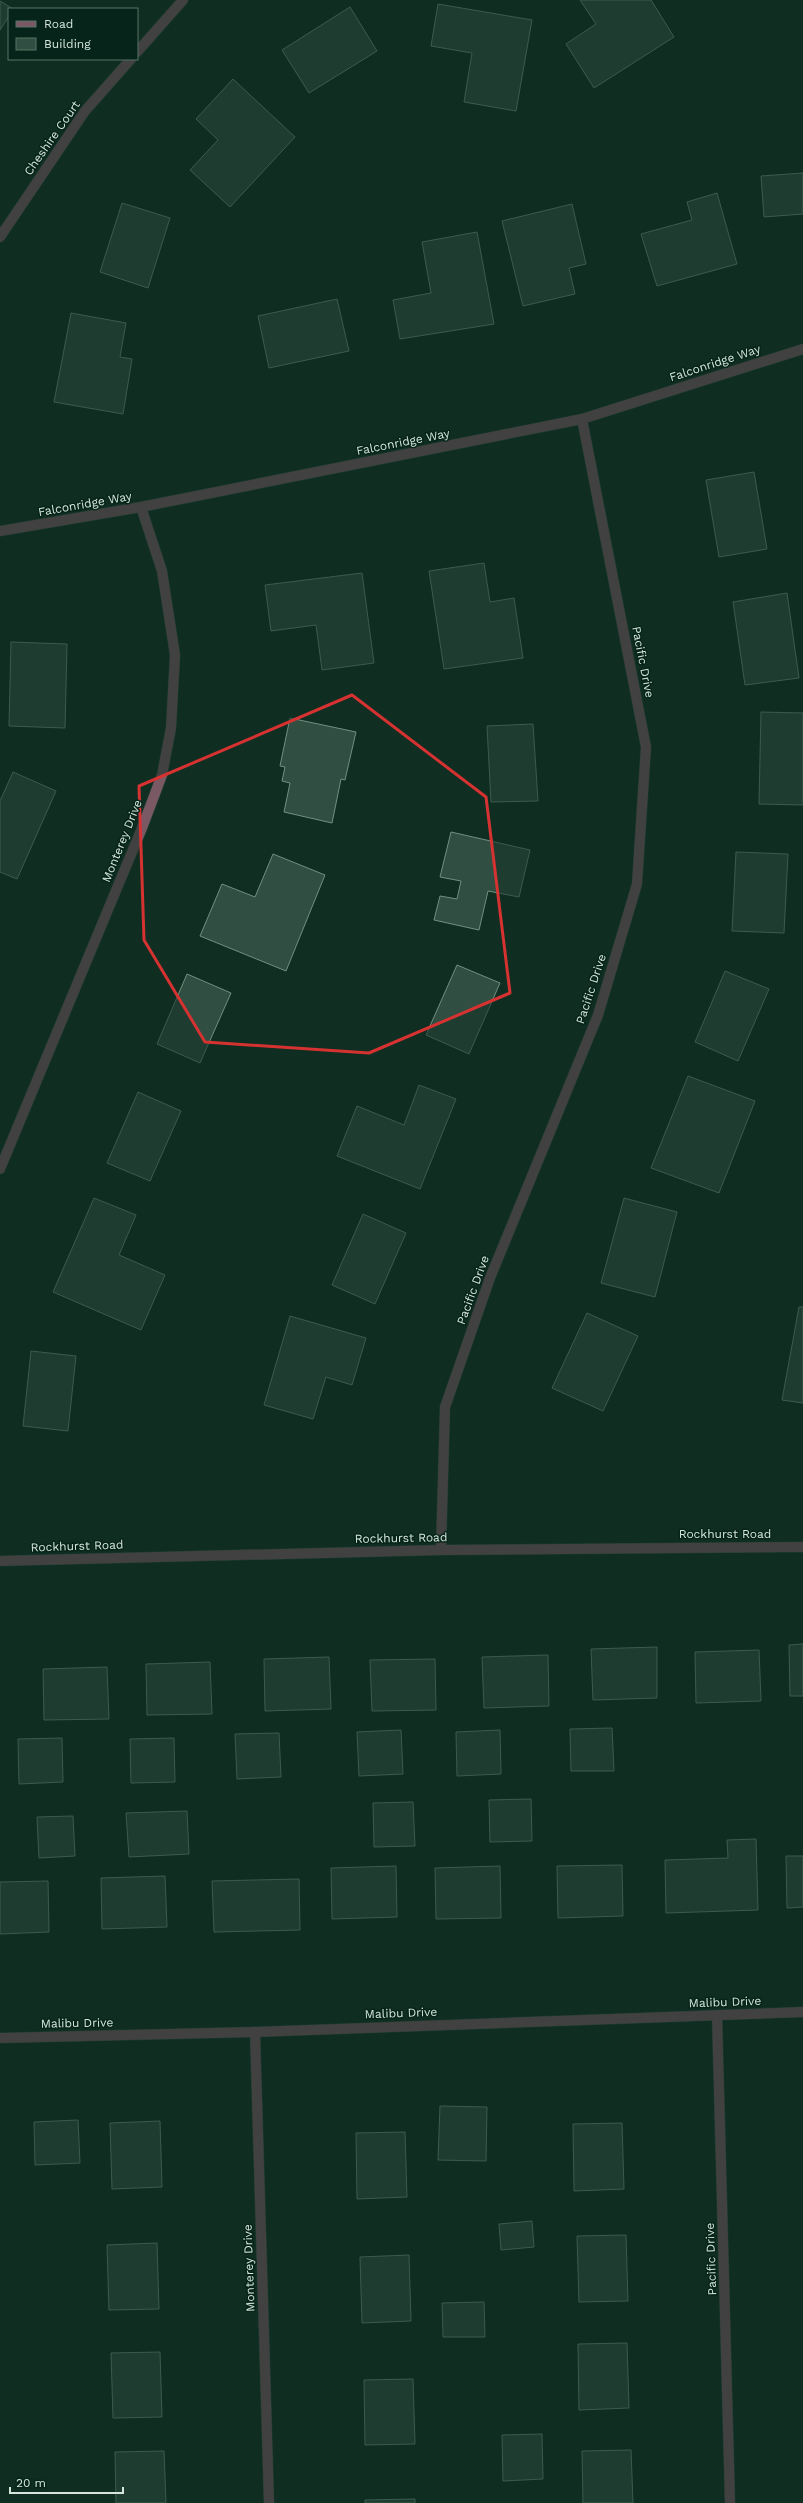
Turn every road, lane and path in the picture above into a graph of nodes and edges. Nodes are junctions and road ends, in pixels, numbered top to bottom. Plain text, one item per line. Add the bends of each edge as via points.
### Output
1 (183, 0) edge
2 (138, 51) edge
3 (130, 60) edge
4 (0, 237) edge
5 (803, 349) edge
6 (582, 419) junction
7 (141, 507) junction
8 (0, 531) edge
9 (0, 1169) edge
10 (803, 1547) edge
11 (441, 1550) junction
12 (0, 1561) edge
13 (803, 2012) edge
14 (717, 2015) junction
15 (255, 2032) junction
16 (0, 2038) edge
17 (269, 2503) edge
18 (730, 2503) edge

1 - 2 street
3 - 4 street, Cheshire Court via 85,111
5 - 6 street, Falconridge Way
6 - 7 street, Falconridge Way
6 - 11 street, Pacific Drive via 646,747 637,884 598,1015 490,1278 445,1407
7 - 8 street, Falconridge Way
7 - 9 street, Monterey Drive via 162,571 175,654 171,728 162,775
10 - 11 street, Rockhurst Road
11 - 12 street, Rockhurst Road
13 - 14 street, Malibu Drive
14 - 15 street, Malibu Drive
14 - 18 street, Pacific Drive
15 - 16 street, Malibu Drive
15 - 17 street, Monterey Drive

